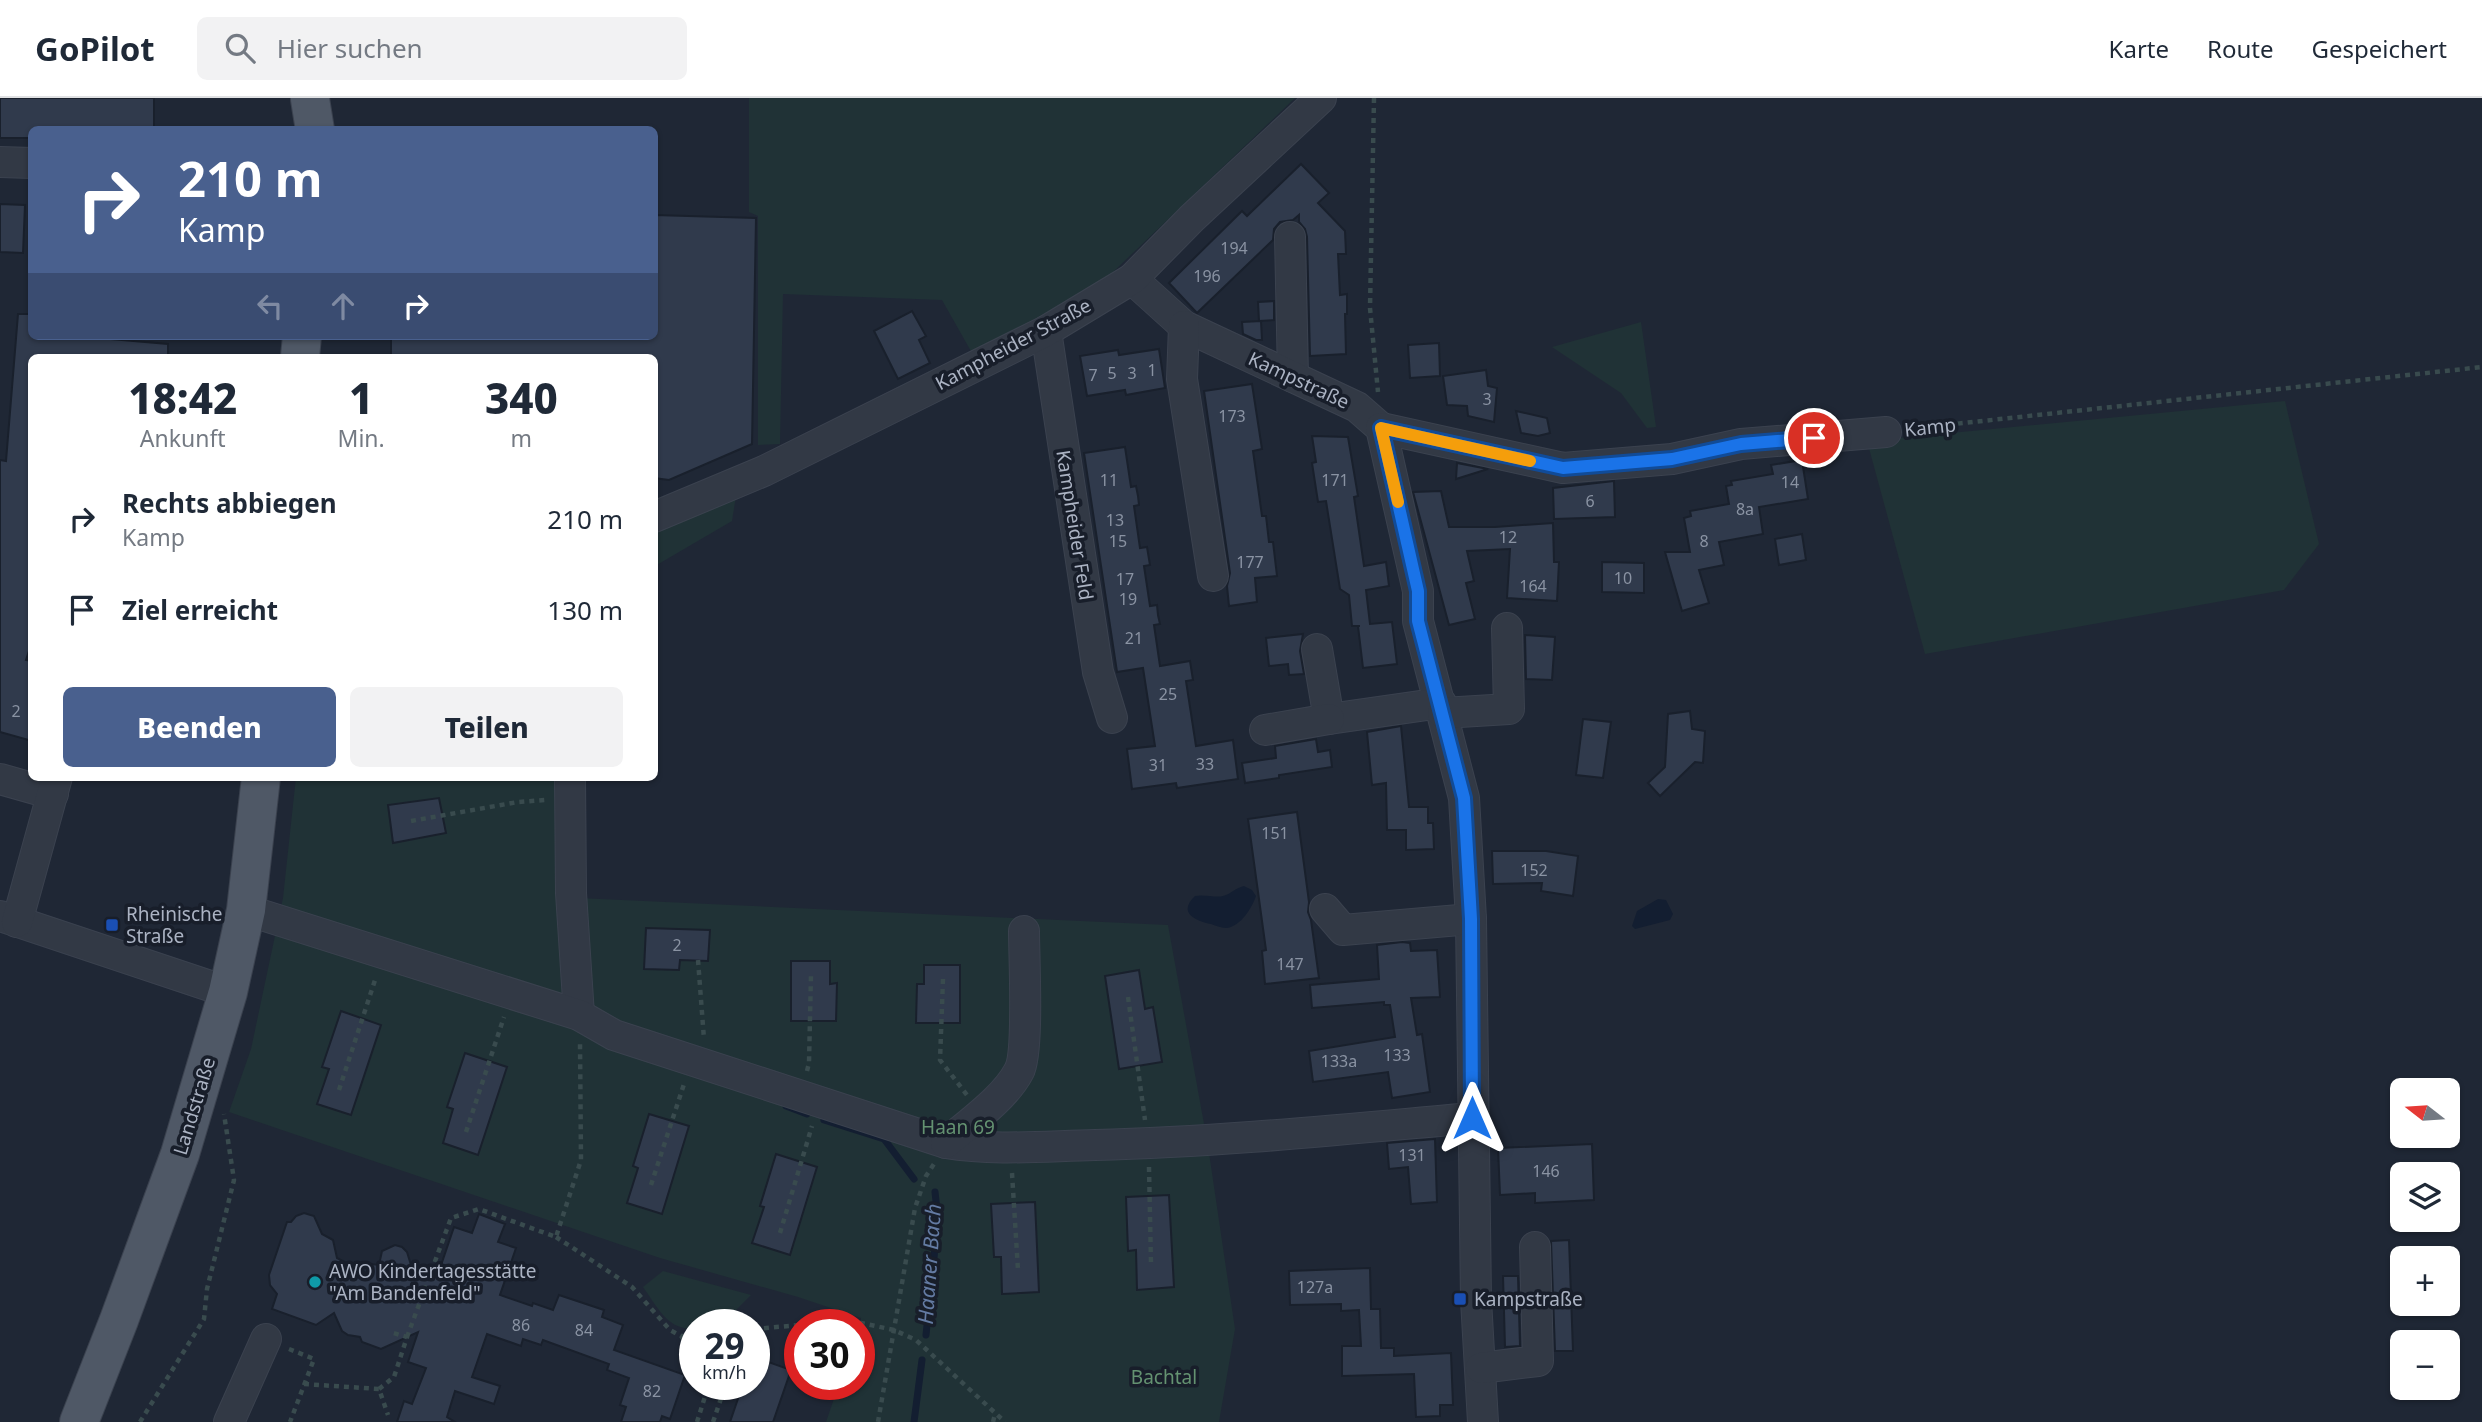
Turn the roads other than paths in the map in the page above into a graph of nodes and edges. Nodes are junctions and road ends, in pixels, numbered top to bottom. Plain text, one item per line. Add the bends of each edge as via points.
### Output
1 (1321, 98) edge
2 (0, 162) edge
3 (28, 163) edge
4 (1290, 237) dead end
5 (1132, 279) junction
6 (1184, 326) junction
7 (1046, 331) junction
8 (1293, 377) junction
9 (1381, 428) junction
10 (1886, 432) road end
11 (658, 515) edge
12 (1213, 576) dead end
13 (1507, 628) dead end
14 (1317, 649) dead end
15 (1442, 708) junction
16 (1112, 718) dead end
17 (1329, 719) junction
18 (1265, 730) dead end
19 (0, 779) edge
20 (261, 781) edge
21 (55, 785) edge
22 (570, 788) edge
23 (1325, 909) dead end
24 (246, 910) junction
25 (8, 919) edge
26 (1471, 919) junction
27 (1024, 931) dead end
28 (228, 992) junction
29 (579, 1015) junction
30 (1472, 1118) junction
31 (946, 1143) junction
32 (1535, 1247) dead end
33 (266, 1339) road end
34 (1481, 1368) junction
35 (79, 1422) edge
36 (229, 1422) edge
37 (1483, 1422) edge

1 - 5 street, Kampheider Straße
2 - 3 street
4 - 8 street
5 - 6 street, Kampstraße
5 - 7 street, Kampheider Straße
6 - 8 street, Kampstraße
6 - 12 street via 1182,379
7 - 11 street, Kampheider Straße via 764,471
7 - 16 street, Kampheider Feld via 1098,672
8 - 9 street, Kampstraße via 1357,407
9 - 10 street, Kamp via 1563,468 1672,459 1741,444
9 - 15 street via 1418,591 1418,621
13 - 15 street via 1509,709
14 - 17 street
15 - 17 street
15 - 26 street via 1464,798
17 - 18 street
19 - 21 street
20 - 24 main road, Landstraße
21 - 25 street
22 - 29 street
23 - 26 street via 1343,930
24 - 28 main road, Landstraße
24 - 29 street
25 - 28 street
26 - 30 street
27 - 31 street via 1020,1069 1004,1091
28 - 35 main road, Landstraße via 180,1154
29 - 31 street via 614,1035
30 - 31 street via 1148,1144 975,1148
30 - 34 street
32 - 34 street via 1538,1361
33 - 36 street
34 - 37 street

